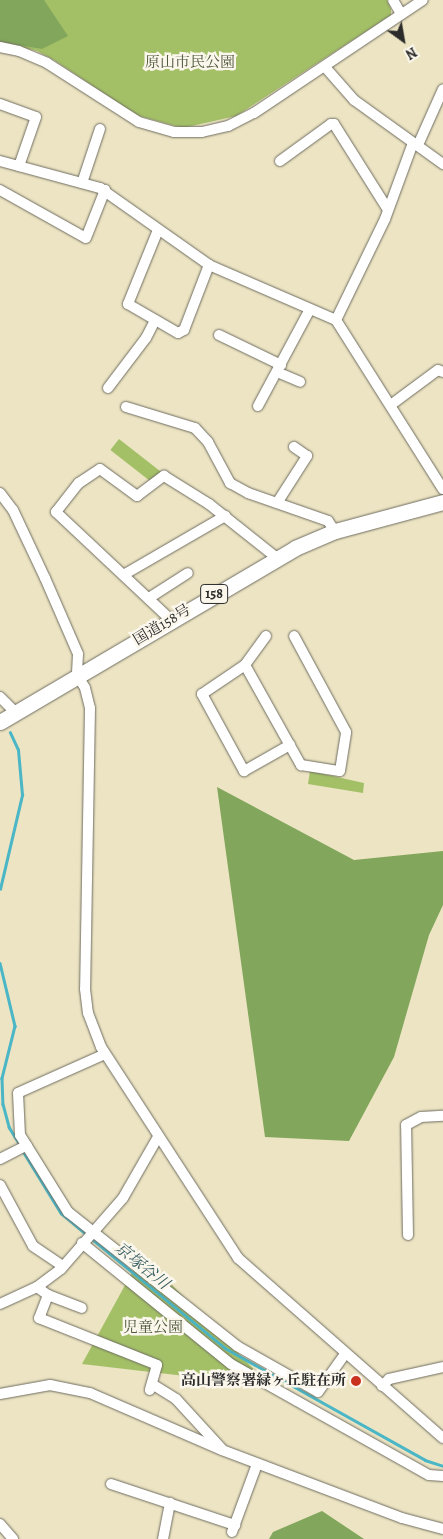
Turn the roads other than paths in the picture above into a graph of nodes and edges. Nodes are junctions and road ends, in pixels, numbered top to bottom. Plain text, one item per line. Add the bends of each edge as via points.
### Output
1 (393, 0) edge
2 (423, 0) edge
3 (402, 14) junction
4 (0, 47) edge
5 (324, 67) junction
6 (443, 89) edge
7 (0, 104) edge
8 (100, 129) dead end
9 (416, 144) junction
10 (0, 161) edge
11 (280, 161) dead end
12 (443, 164) edge
13 (19, 166) junction
14 (82, 183) junction
15 (0, 190) edge
16 (104, 190) junction
17 (387, 208) junction
18 (158, 230) junction
19 (209, 265) junction
20 (310, 309) junction
21 (155, 320) junction
22 (336, 320) junction
23 (219, 335) dead end
24 (279, 368) junction
25 (443, 372) edge
26 (300, 382) dead end
27 (108, 388) dead end
28 (392, 404) junction
29 (258, 406) dead end
30 (126, 407) dead end
31 (294, 447) dead end
32 (443, 489) edge
33 (0, 493) edge
34 (443, 502) edge
35 (277, 503) junction
36 (225, 516) junction
37 (336, 531) junction
38 (277, 558) junction
39 (188, 573) dead end
40 (125, 574) junction
41 (149, 598) junction
42 (171, 620) junction
43 (266, 636) dead end
44 (294, 636) dead end
45 (245, 665) junction
46 (78, 675) junction
47 (0, 697) edge
48 (15, 712) junction
49 (0, 722) edge
50 (290, 745) junction
51 (105, 1054) junction
52 (443, 1116) edge
53 (158, 1137) junction
54 (28, 1146) junction
55 (0, 1159) edge
56 (0, 1185) edge
57 (408, 1235) dead end
58 (87, 1237) junction
59 (63, 1266) junction
60 (37, 1287) junction
61 (48, 1295) junction
62 (0, 1304) edge
63 (82, 1308) dead end
64 (345, 1354) junction
65 (443, 1367) edge
66 (382, 1386) junction
67 (0, 1394) edge
68 (443, 1438) edge
69 (224, 1451) junction
70 (257, 1464) junction
71 (443, 1476) edge
72 (111, 1484) dead end
73 (170, 1503) junction
74 (0, 1524) edge
75 (443, 1529) edge
76 (13, 1539) edge
77 (164, 1539) edge

1 - 3 street
2 - 3 street
3 - 5 street
4 - 5 street via 47,63 138,122 188,133 241,121
5 - 9 street via 344,92
6 - 9 street
7 - 13 street via 36,117
8 - 14 street
9 - 12 street
9 - 17 street
10 - 13 street
11 - 17 street via 334,124
13 - 14 street
14 - 16 street
15 - 16 street via 86,238
16 - 18 street
17 - 22 street via 385,219
18 - 19 street
18 - 21 street via 128,304
19 - 20 street
19 - 21 street via 184,330 178,333
20 - 22 street
20 - 24 street
21 - 27 street via 146,338
22 - 28 street
23 - 24 street
24 - 26 street
24 - 29 street
25 - 28 street via 438,370
28 - 32 street
30 - 35 street via 196,428 208,442 230,483 248,494
31 - 35 street via 307,456
33 - 46 street via 13,510 78,654
34 - 37 highway, 国道158号 / 158
35 - 37 street via 328,521
36 - 38 street
36 - 40 street
36 - 40 street via 164,476 137,496 100,469 79,483 56,512
37 - 38 highway, 国道158号 / 158
38 - 42 highway, 国道158号 / 158
39 - 41 street
40 - 41 street
41 - 42 street
42 - 46 highway, 国道158号 / 158
43 - 45 street
44 - 50 street via 346,732 340,771 301,765
45 - 50 street
45 - 50 street via 202,694 244,771
46 - 48 highway, 国道158号 / 158
46 - 51 street via 90,708 85,989 88,1012
47 - 48 street
48 - 49 highway, 国道158号 / 158
51 - 53 street
51 - 54 street via 18,1093 20,1135
52 - 57 street via 421,1117 406,1125
53 - 58 street via 123,1198
53 - 64 street via 238,1258
54 - 55 street
54 - 58 street
56 - 59 street via 33,1246
58 - 59 street
58 - 64 street via 237,1346 318,1392
58 - 71 street via 231,1364 429,1476
59 - 60 street
60 - 61 street
60 - 62 street
61 - 63 street
61 - 69 street via 39,1318 157,1365 151,1387 176,1399
64 - 66 street
65 - 66 street via 389,1379
66 - 68 street
67 - 69 street via 50,1385 90,1393
69 - 70 street
70 - 73 street via 234,1529
70 - 75 street via 402,1518
72 - 73 street
73 - 77 street
74 - 76 street

